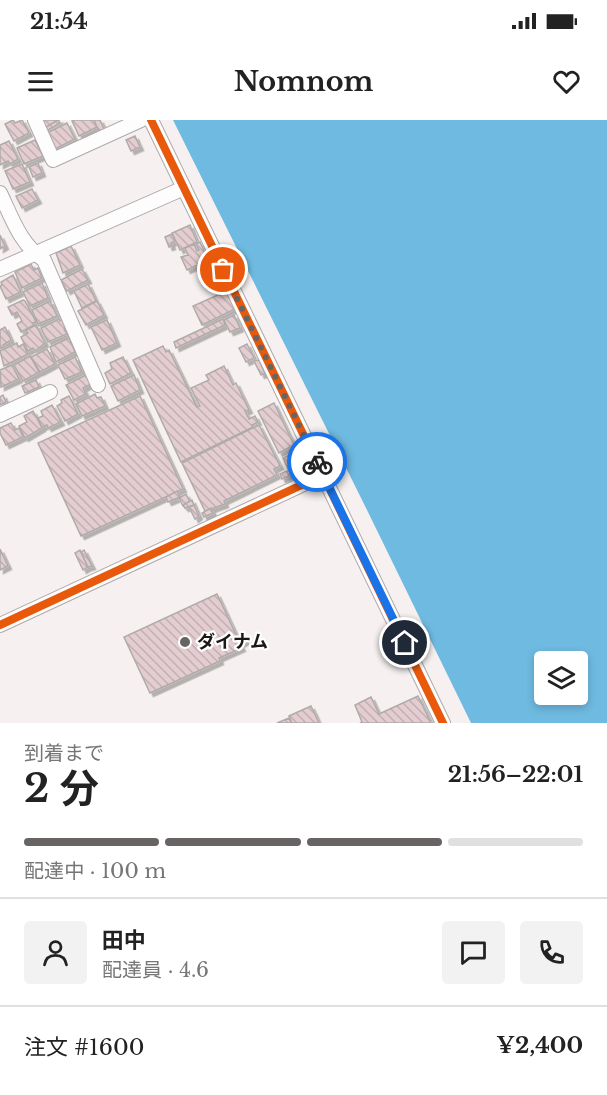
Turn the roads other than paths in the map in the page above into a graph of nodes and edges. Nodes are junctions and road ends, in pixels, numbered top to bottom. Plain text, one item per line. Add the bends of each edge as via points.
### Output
1 (35, 120) edge
2 (141, 120) edge
3 (151, 120) edge
4 (184, 188) junction
5 (0, 194) edge
6 (34, 253) junction
7 (0, 269) edge
8 (98, 385) dead end
9 (50, 392) dead end
10 (0, 415) edge
11 (323, 475) junction
12 (0, 625) edge
13 (443, 723) edge

1 - 2 street via 53,160
3 - 4 street
4 - 6 street
4 - 11 street
5 - 6 street via 23,241
6 - 7 street
6 - 8 street via 44,260
9 - 10 street
11 - 12 street
11 - 13 street

